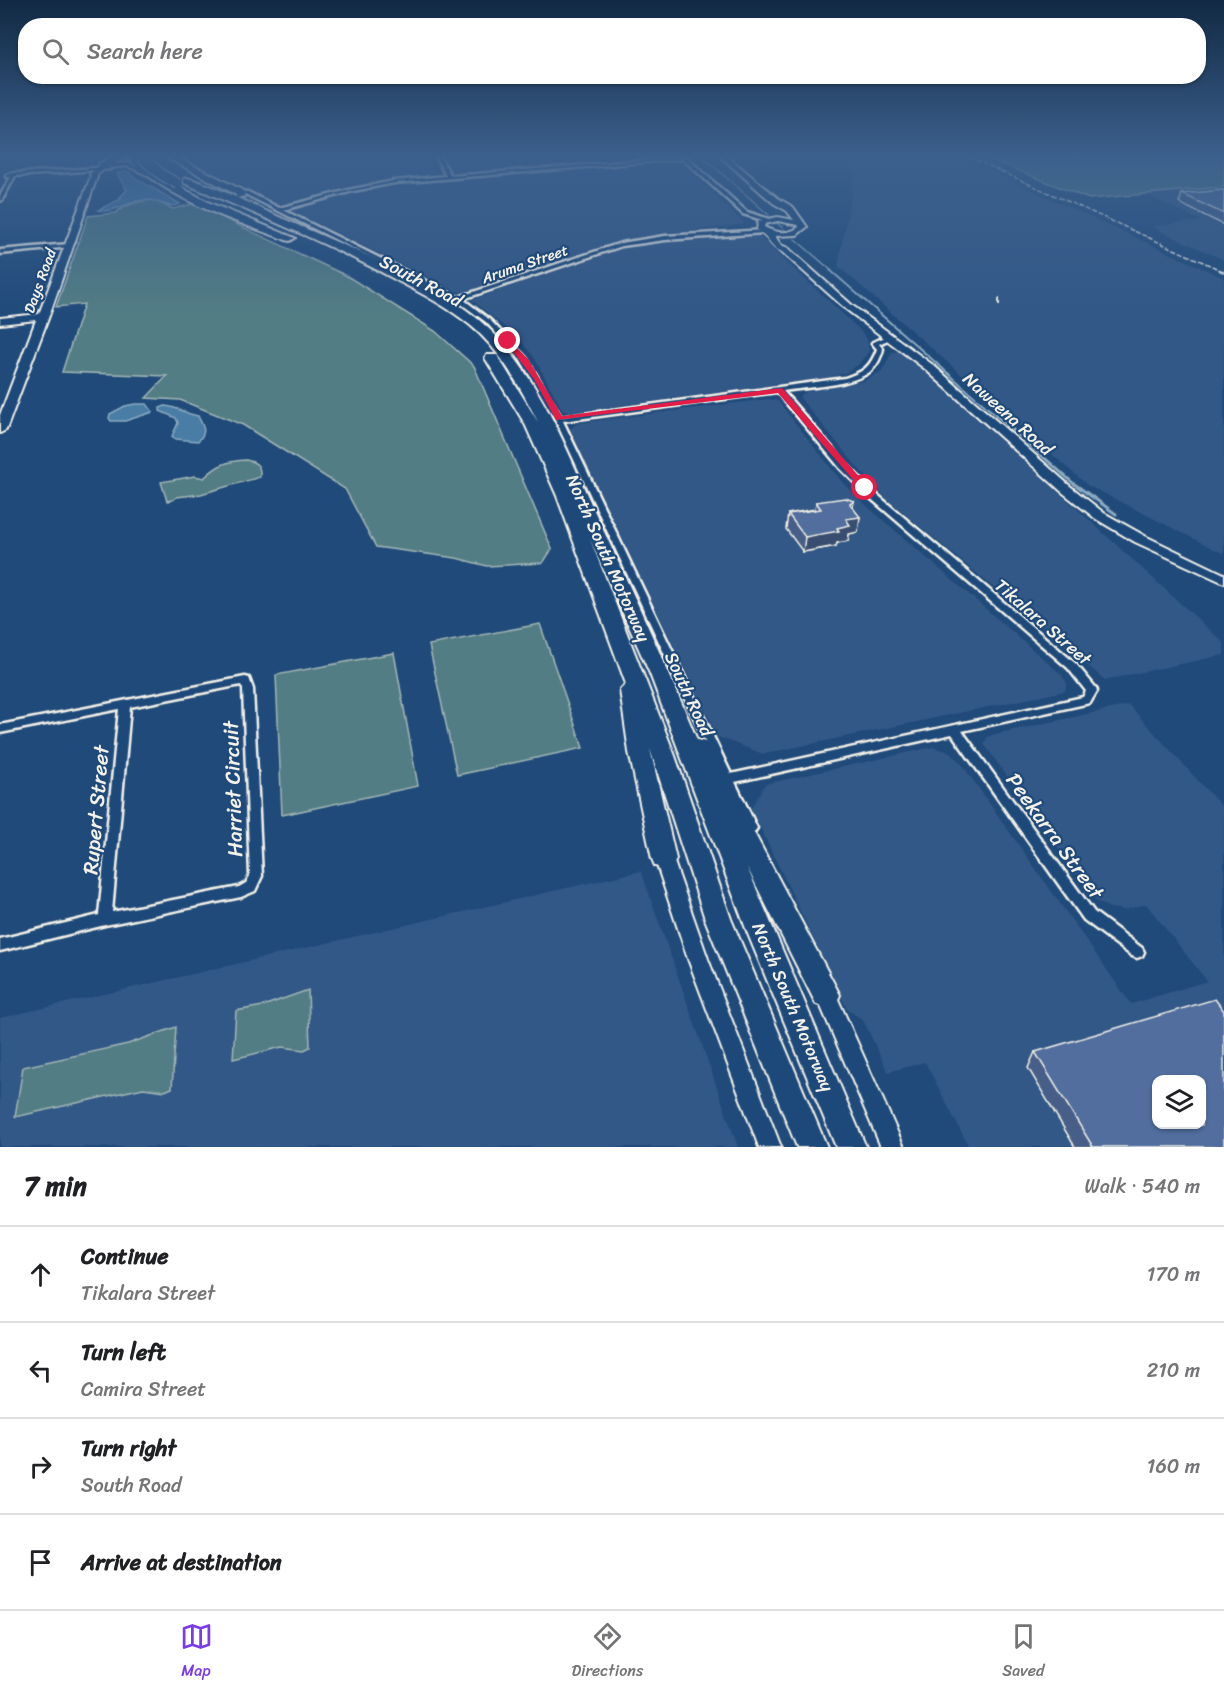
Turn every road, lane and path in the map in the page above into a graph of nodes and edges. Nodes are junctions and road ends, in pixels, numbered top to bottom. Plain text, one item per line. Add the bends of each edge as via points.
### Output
1 (91, 211) edge
2 (243, 211) edge
3 (271, 211) edge
4 (282, 211) edge
5 (742, 211) edge
6 (786, 211) edge
7 (790, 211) edge
8 (753, 217) junction
9 (782, 219) junction
10 (769, 220) junction
11 (799, 223) junction
12 (763, 229) junction
13 (786, 234) junction
14 (314, 239) junction
15 (69, 246) junction
16 (785, 250) junction
17 (0, 252) edge
18 (458, 299) junction
19 (44, 316) junction
20 (0, 321) edge
21 (894, 340) junction
22 (780, 390) junction
23 (559, 419) junction
24 (0, 430) edge
25 (1224, 579) edge
26 (623, 654) junction
27 (660, 674) junction
28 (126, 704) junction
29 (0, 729) edge
30 (954, 729) junction
31 (729, 779) junction
32 (664, 859) joint
33 (105, 919) junction
34 (0, 945) edge
35 (1137, 952) dead end
36 (826, 996) junction
37 (770, 1147) edge
38 (812, 1147) edge
39 (851, 1147) edge
40 (893, 1147) edge

1 - 15 street, Days Road
2 - 14 highway, North South Motorway
3 - 14 highway via 307,228
4 - 18 street, South Road
5 - 8 street, Naweena Road
6 - 9 street
7 - 11 street
8 - 10 street, Naweena Road
8 - 12 street, Naweena Road
9 - 10 street
9 - 11 street
10 - 12 street
11 - 13 street via 803,230
12 - 13 street
12 - 16 street, Naweena Road
12 - 18 street, Aruma Street via 613,247
13 - 16 street
14 - 26 highway, North South Motorway via 440,310 493,359 532,424 565,496
14 - 27 highway, North South Motorway via 366,259 428,292 475,323 500,349 545,421
15 - 17 street
15 - 19 street, Days Road
16 - 21 street, Naweena Road via 850,308
18 - 23 street, South Road via 488,321 524,359
19 - 20 street
19 - 24 street, Days Road
21 - 22 street via 880,349 876,363 861,374 827,384
21 - 25 street, Naweena Road via 1100,516 1140,540
22 - 23 street
22 - 30 street, Tikalara Street via 871,494 1072,666 1092,691 1086,700
23 - 31 street, South Road
26 - 32 highway
26 - 38 highway, North South Motorway via 664,756 718,920
27 - 36 highway
27 - 39 highway, North South Motorway via 761,934
28 - 29 street, Harriet Circuit
28 - 33 street, Rupert Street
28 - 33 street, Harriet Circuit via 245,681 255,876 251,887 241,891
30 - 31 street, Tikalara Street
30 - 35 street, Peekarra Street via 1089,916
31 - 36 street, South Road
32 - 37 street
33 - 34 street, Harriet Circuit
36 - 40 street, South Road

